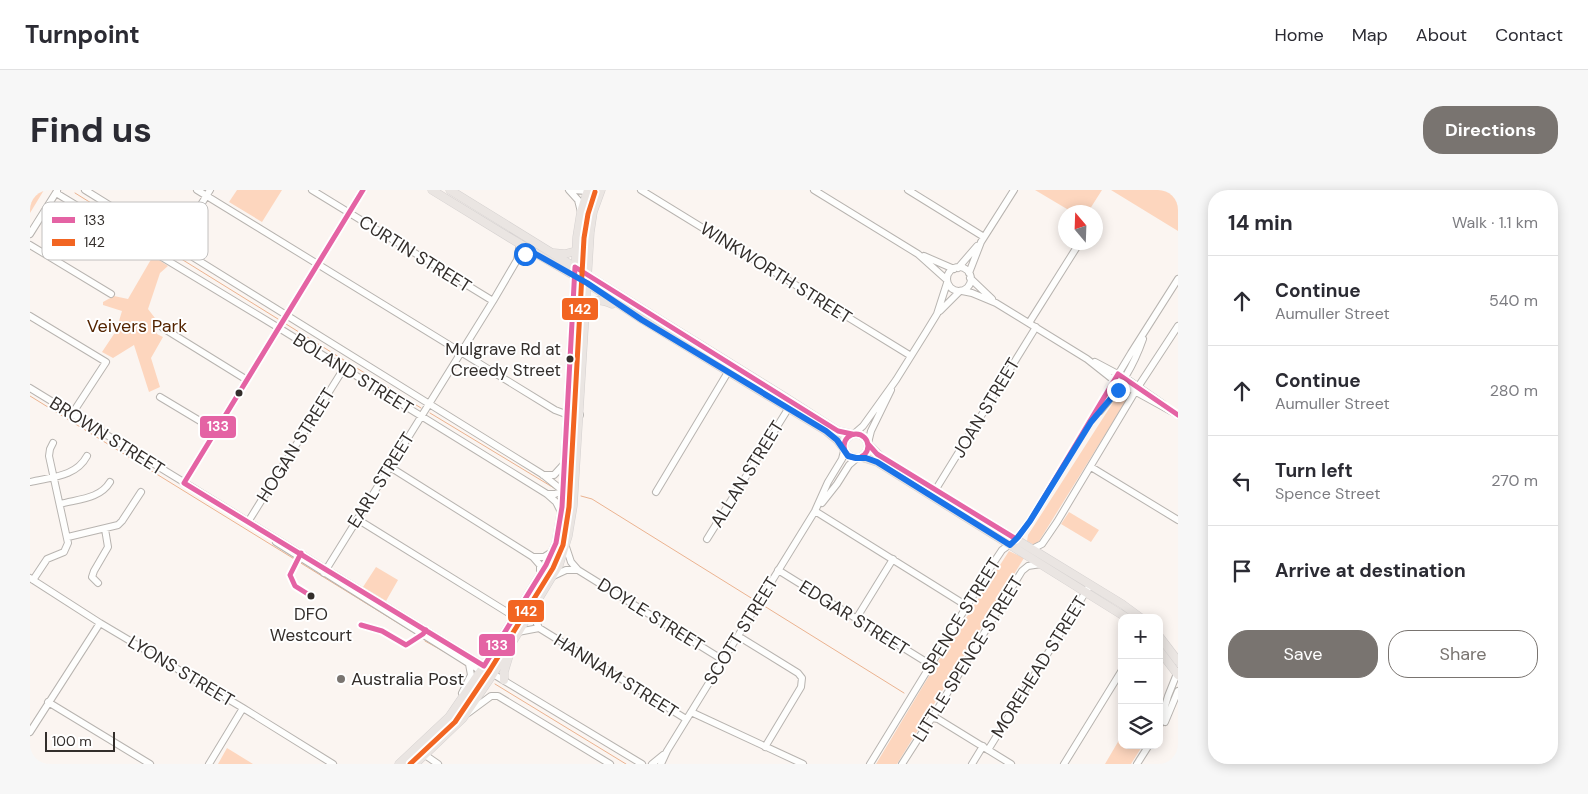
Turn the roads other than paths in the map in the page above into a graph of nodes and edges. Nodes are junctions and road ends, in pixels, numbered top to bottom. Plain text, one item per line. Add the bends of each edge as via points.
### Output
1 (85, 190) edge
2 (197, 190) edge
3 (312, 190) edge
4 (363, 190) edge
5 (432, 190) edge
6 (450, 190) edge
7 (569, 190) edge
8 (574, 190) edge
9 (587, 190) edge
10 (601, 190) edge
11 (641, 190) edge
12 (814, 190) edge
13 (908, 190) edge
14 (1014, 190) edge
15 (56, 191) edge
16 (208, 193) edge
17 (49, 202) edge
18 (74, 202) edge
19 (104, 202) edge
20 (477, 207) junction
21 (581, 212) junction
22 (349, 213) junction
23 (42, 214) edge
24 (500, 232) junction
25 (30, 234) edge
26 (982, 240) junction
27 (520, 244) junction
28 (30, 246) edge
29 (1075, 250) edge
30 (548, 251) junction
31 (576, 251) junction
32 (532, 252) junction
33 (42, 253) edge
34 (918, 254) junction
35 (54, 260) edge
36 (168, 260) edge
37 (196, 260) edge
38 (517, 260) junction
39 (318, 264) junction
40 (956, 268) junction
41 (575, 272) junction
42 (587, 274) junction
43 (969, 275) junction
44 (1178, 279) edge
45 (947, 282) junction
46 (587, 283) junction
47 (961, 291) junction
48 (111, 294) dead end
49 (492, 301) junction
50 (996, 303) junction
51 (586, 304) junction
52 (628, 310) junction
53 (937, 314) junction
54 (30, 316) edge
55 (286, 316) junction
56 (656, 318) junction
57 (1032, 325) junction
58 (1178, 326) edge
59 (164, 328) dead end
60 (279, 328) junction
61 (678, 342) junction
62 (460, 353) junction
63 (911, 356) junction
64 (344, 368) junction
65 (728, 372) junction
66 (1120, 378) junction
67 (247, 380) junction
68 (896, 380) junction
69 (30, 388) edge
70 (1137, 389) junction
71 (160, 397) dead end
72 (428, 404) junction
73 (788, 409) junction
74 (72, 414) junction
75 (568, 414) junction
76 (1178, 414) edge
77 (580, 415) junction
78 (420, 416) junction
79 (215, 430) junction
80 (853, 434) junction
81 (53, 443) dead end
82 (868, 444) junction
83 (844, 450) junction
84 (87, 456) dead end
85 (859, 458) junction
86 (565, 463) junction
87 (390, 467) junction
88 (1091, 467) junction
89 (542, 474) junction
90 (54, 477) junction
91 (30, 482) edge
92 (110, 482) dead end
93 (184, 483) junction
94 (936, 490) junction
95 (563, 491) junction
96 (141, 492) dead end
97 (656, 492) dead end
98 (547, 494) junction
99 (944, 494) junction
100 (60, 504) junction
101 (815, 511) junction
102 (562, 513) junction
103 (960, 514) junction
104 (357, 519) junction
105 (1178, 520) edge
106 (248, 522) junction
107 (105, 529) junction
108 (68, 537) junction
109 (707, 539) dead end
110 (1016, 539) junction
111 (1042, 544) junction
112 (1010, 545) junction
113 (566, 547) junction
114 (1032, 549) junction
115 (552, 552) junction
116 (534, 557) junction
117 (893, 559) junction
118 (1042, 560) junction
119 (578, 570) junction
120 (778, 570) junction
121 (325, 571) junction
122 (540, 576) junction
123 (553, 576) junction
124 (32, 579) edge
125 (98, 584) dead end
126 (1088, 588) junction
127 (967, 606) junction
128 (534, 607) junction
129 (1122, 614) edge
130 (1134, 614) edge
131 (515, 617) junction
132 (856, 619) junction
133 (100, 623) junction
134 (539, 628) junction
135 (518, 632) junction
136 (738, 636) junction
137 (513, 640) junction
138 (1163, 641) edge
139 (1163, 655) edge
140 (724, 660) junction
141 (1178, 661) edge
142 (469, 664) junction
143 (931, 665) junction
144 (483, 669) junction
145 (1178, 673) edge
146 (493, 674) junction
147 (1118, 676) edge
148 (504, 680) junction
149 (1178, 691) edge
150 (48, 702) junction
151 (1178, 702) edge
152 (1171, 707) junction
153 (243, 708) junction
154 (455, 710) junction
155 (691, 712) junction
156 (1163, 714) edge
157 (465, 716) junction
158 (932, 718) junction
159 (686, 719) junction
160 (1163, 724) edge
161 (30, 732) edge
162 (765, 747) junction
163 (986, 748) junction
164 (1146, 749) edge
165 (667, 751) junction
166 (424, 755) junction
167 (601, 762) edge
168 (636, 762) edge
169 (150, 764) edge
170 (209, 764) edge
171 (333, 764) edge
172 (399, 764) edge
173 (415, 764) edge
174 (438, 764) edge
175 (610, 764) edge
176 (642, 764) edge
177 (652, 764) edge
178 (661, 764) edge
179 (803, 764) edge
180 (870, 764) edge
181 (902, 764) edge
182 (972, 764) edge
183 (1012, 764) edge
184 (1064, 764) edge
185 (1137, 764) edge

1 - 19 street, BOLAND STREET
2 - 16 street
3 - 22 street, CURTIN STREET
4 - 22 street
5 - 24 main road
6 - 20 main road
7 - 21 street via 578,200
8 - 9 street
9 - 21 main road
10 - 42 main road via 593,212
11 - 63 street, WINKWORTH STREET
12 - 34 street
13 - 26 street
14 - 26 street
15 - 17 street
15 - 18 street, BOLAND STREET
16 - 39 street
20 - 24 main road via 500,225
20 - 30 main road
21 - 31 main road
22 - 39 street
22 - 49 street, CURTIN STREET
23 - 25 street
24 - 27 main road
26 - 40 street
26 - 43 street
27 - 32 main road
27 - 38 street, EARL STREET
28 - 33 street
29 - 57 street, JOAN STREET
30 - 31 main road via 562,254
30 - 41 main road
31 - 41 main road
32 - 38 street
32 - 41 main road
34 - 40 street
34 - 45 street
35 - 48 street
36 - 60 street, BOLAND STREET
37 - 55 street, BOLAND STREET
38 - 49 street, EARL STREET
39 - 55 street
39 - 62 street
40 - 43 street via 964,269
40 - 45 street via 948,274
41 - 42 main road
41 - 46 main road
41 - 75 main road
42 - 46 main road
42 - 56 main road
43 - 47 street via 969,285
43 - 50 street
44 - 66 street, SPENCE STREET
45 - 47 street via 952,289
45 - 53 street
46 - 51 main road
46 - 52 main road
47 - 50 street
47 - 53 street
49 - 62 street, EARL STREET
50 - 57 street
51 - 52 main road via 603,300
51 - 77 main road
52 - 61 main road
53 - 63 street
54 - 74 street via 106,362
55 - 60 street
55 - 72 street, BOLAND STREET
56 - 61 main road via 654,322
56 - 80 main road via 838,431
57 - 66 street
57 - 94 street, JOAN STREET
58 - 70 street
59 - 67 street
60 - 64 street, BOLAND STREET
60 - 67 street
61 - 65 main road
62 - 72 street, EARL STREET
62 - 75 street via 555,410
63 - 68 street
64 - 78 street, BOLAND STREET
64 - 106 street, HOGAN STREET
65 - 73 main road
65 - 97 street
66 - 70 street
66 - 110 street, SPENCE STREET
67 - 79 street
68 - 80 street via 863,426
68 - 82 street via 869,435
69 - 74 street, BROWN STREET
70 - 76 street via 1157,398
70 - 88 street
71 - 79 street
72 - 78 street, EARL STREET
72 - 89 street, BOLAND STREET
73 - 83 main road via 832,435
73 - 109 street, ALLAN STREET
74 - 93 street, BROWN STREET
75 - 77 street
75 - 86 main road
77 - 113 main road via 573,506
78 - 87 street, EARL STREET
78 - 98 street, BOLAND STREET
79 - 93 street
80 - 82 main road via 864,437
80 - 83 main road via 844,442
81 - 90 street via 49,456
82 - 85 main road via 866,452
82 - 94 main road via 877,454
83 - 85 main road via 848,456
83 - 101 street, SCOTT STREET
84 - 90 street via 72,472
85 - 101 street, SCOTT STREET via 849,465
85 - 103 main road via 877,462
86 - 89 street via 554,475
86 - 95 main road
87 - 104 street, EARL STREET
87 - 116 street
88 - 105 street
88 - 111 street
89 - 95 street, BOLAND STREET
90 - 91 street
90 - 100 street
92 - 100 street via 102,492
93 - 106 street, BROWN STREET
94 - 99 main road
95 - 98 street
95 - 102 main road
96 - 107 street via 122,521
98 - 102 street, BOLAND STREET
99 - 103 main road via 961,510
99 - 110 main road
100 - 108 street
101 - 117 street
101 - 120 street, SCOTT STREET
102 - 115 main road
103 - 112 main road
104 - 121 street, EARL STREET
104 - 131 street
106 - 121 street, BROWN STREET via 283,548
107 - 108 street
107 - 125 street via 108,547 92,577
108 - 124 street via 64,552 47,559
110 - 112 main road, SPENCE STREET
110 - 114 main road
111 - 114 street
111 - 118 street
112 - 118 main road
112 - 127 street, SPENCE STREET via 1001,552
113 - 119 street, DOYLE STREET via 571,562
113 - 123 main road
114 - 118 main road
115 - 116 street via 544,557
115 - 122 main road
116 - 122 street via 540,565
117 - 127 street
117 - 132 street
118 - 126 main road
118 - 158 street, LITTLE SPENCE STREET via 1022,570
119 - 123 street, DOYLE STREET via 566,570
119 - 140 street, DOYLE STREET
120 - 132 street, EDGAR STREET
120 - 136 street, SCOTT STREET
121 - 142 street, BROWN STREET
121 - 144 street, BROWN STREET
122 - 131 main road
123 - 128 main road
124 - 133 street, LYONS STREET
126 - 129 main road
126 - 130 main road
126 - 163 street, MOREHEAD STREET
127 - 143 street, SPENCE STREET
128 - 134 street
128 - 135 main road
131 - 144 main road
132 - 143 street, EDGAR STREET
133 - 150 street
133 - 153 street, LYONS STREET
134 - 135 street, HANNAM STREET
134 - 159 street, HANNAM STREET
135 - 137 main road
136 - 140 street, SCOTT STREET
136 - 162 street via 802,678 802,687
137 - 146 main road
137 - 148 main road
138 - 141 main road
139 - 145 main road
140 - 155 street, SCOTT STREET
142 - 144 street, BROWN STREET
142 - 154 street via 470,679
143 - 180 street, SPENCE STREET
144 - 146 main road, BROWN STREET
144 - 154 main road
145 - 156 street
146 - 148 street, BROWN STREET
146 - 157 main road
147 - 184 street
148 - 168 street, BROWN STREET
149 - 152 street
150 - 161 street
150 - 169 street
151 - 152 street
152 - 160 street
153 - 170 street
153 - 171 street, LYONS STREET
154 - 172 main road
155 - 159 street, SCOTT STREET
155 - 162 street, HANNAM STREET
157 - 166 main road
157 - 167 street via 490,696 496,696
158 - 163 street
158 - 181 street, LITTLE SPENCE STREET
159 - 165 street, SCOTT STREET
162 - 179 street, HANNAM STREET
163 - 182 street, MOREHEAD STREET
163 - 183 street
164 - 185 street
165 - 177 street, SCOTT STREET
165 - 178 street, SCOTT STREET
166 - 173 main road
166 - 174 street
167 - 175 street
168 - 176 street, BROWN STREET

